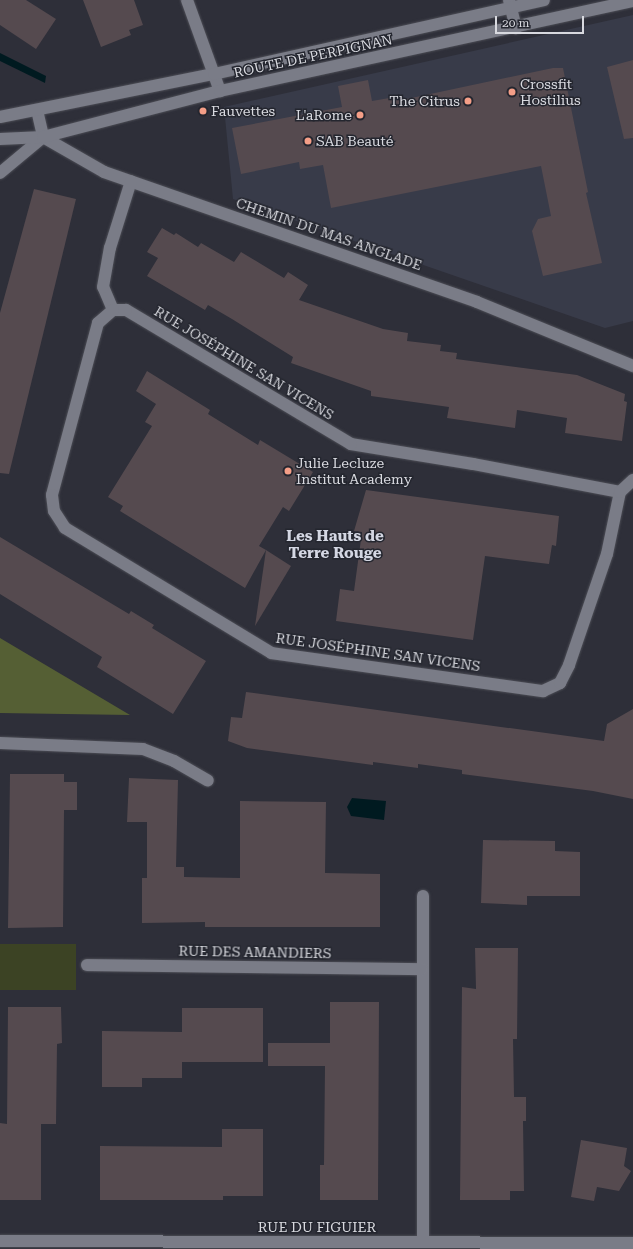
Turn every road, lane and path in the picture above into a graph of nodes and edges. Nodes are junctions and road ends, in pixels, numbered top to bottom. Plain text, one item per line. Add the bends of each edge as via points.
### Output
1 (187, 0) edge
2 (544, 0) edge
3 (633, 2) edge
4 (510, 4) edge
5 (516, 28) junction
6 (214, 74) junction
7 (220, 91) junction
8 (37, 110) junction
9 (0, 117) edge
10 (42, 137) junction
11 (0, 139) edge
12 (0, 173) edge
13 (131, 181) junction
14 (113, 310) junction
15 (633, 366) edge
16 (633, 480) edge
17 (620, 492) junction
18 (0, 743) edge
19 (208, 781) dead end
20 (423, 896) dead end
21 (87, 964) dead end
22 (422, 969) junction
23 (0, 1241) edge
24 (423, 1242) junction
25 (633, 1243) edge
26 (440, 1246) edge

1 - 6 street
2 - 4 street, ROUTE DE PERPIGNAN
3 - 5 street, ROUTE DE PERPIGNAN
4 - 5 street
4 - 6 street, ROUTE DE PERPIGNAN
5 - 7 street, ROUTE DE PERPIGNAN
6 - 7 street
6 - 8 street, ROUTE DE PERPIGNAN
7 - 10 street, ROUTE DE PERPIGNAN
8 - 9 street, ROUTE DE PERPIGNAN
8 - 10 street
10 - 11 street, ROUTE DE PERPIGNAN
10 - 12 street
10 - 13 street, CHEMIN DU MAS ANGLADE via 104,172
13 - 14 street via 110,248 103,287
13 - 15 street, CHEMIN DU MAS ANGLADE via 477,302
14 - 17 street, RUE JOSÉPHINE SAN VICENS via 126,310 351,444
14 - 17 street, RUE JOSÉPHINE SAN VICENS via 98,323 92,339 52,494 54,511 65,528 271,653 543,692 560,683 569,665 607,554
16 - 17 street
18 - 19 street via 143,749 174,761
20 - 22 street
21 - 22 street, RUE DES AMANDIERS
22 - 24 street
23 - 24 street, RUE DU FIGUIER
24 - 26 street, RUE DU FIGUIER
25 - 26 street, RUE DU FIGUIER

